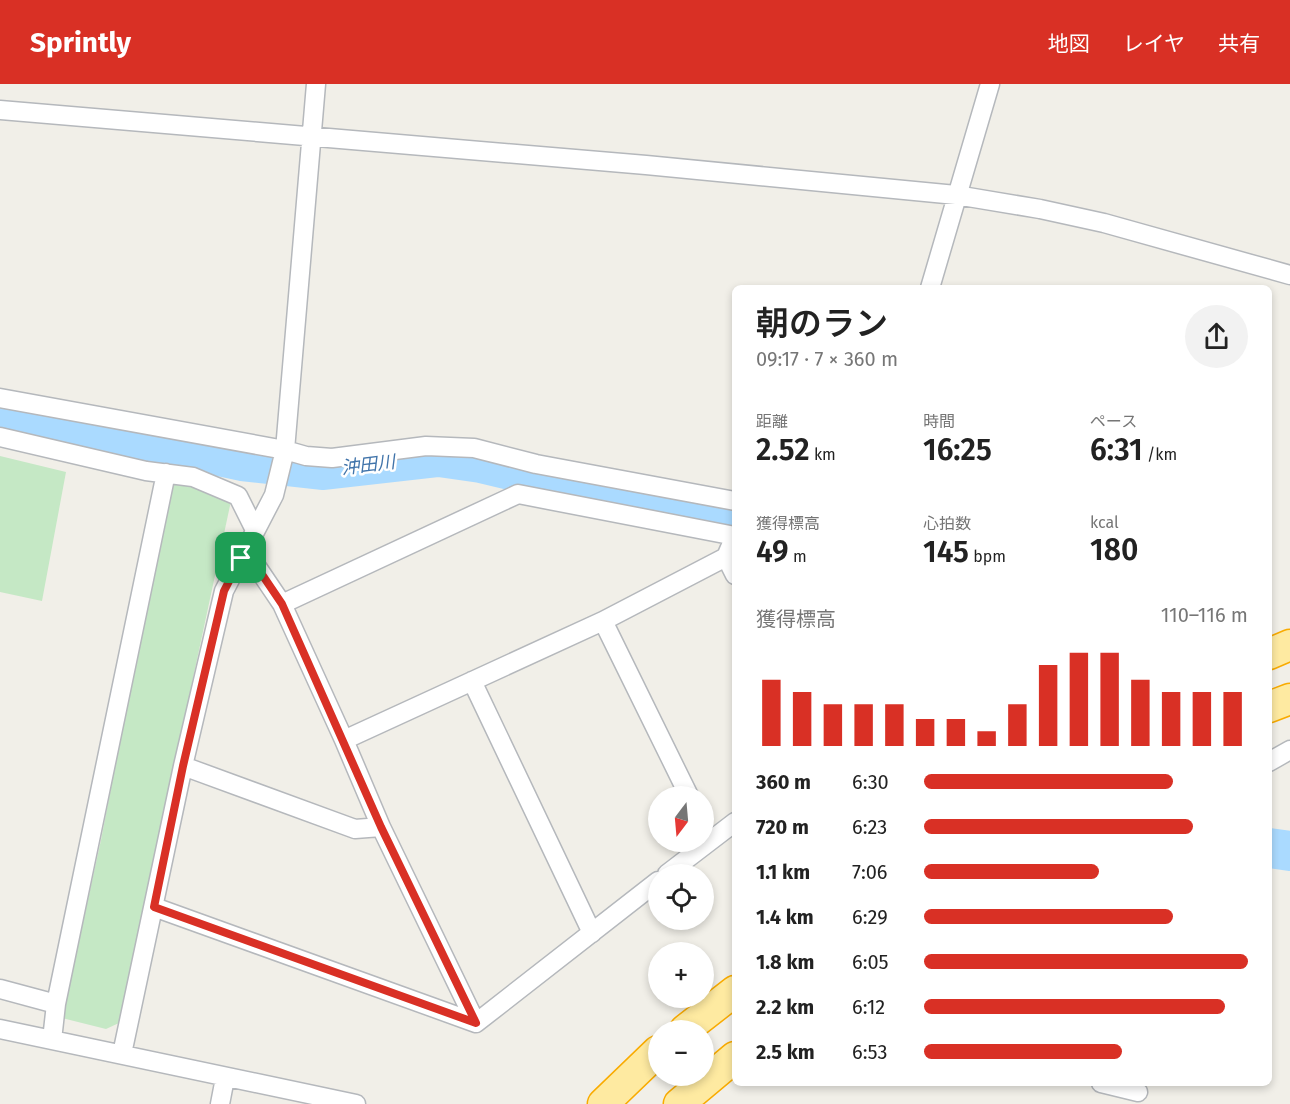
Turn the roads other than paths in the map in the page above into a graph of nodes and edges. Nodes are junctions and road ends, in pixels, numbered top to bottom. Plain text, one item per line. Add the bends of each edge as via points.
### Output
1 (316, 84) edge
2 (990, 84) edge
3 (0, 110) edge
4 (311, 137) junction
5 (956, 195) junction
6 (1290, 275) edge
7 (931, 285) edge
8 (0, 398) edge
9 (0, 437) edge
10 (285, 450) junction
11 (166, 473) junction
12 (732, 500) edge
13 (255, 530) junction
14 (732, 535) edge
15 (732, 543) edge
16 (726, 557) junction
17 (241, 558) junction
18 (732, 569) edge
19 (282, 604) junction
20 (603, 621) junction
21 (1290, 645) edge
22 (1272, 653) edge
23 (472, 681) junction
24 (1290, 699) edge
25 (1272, 706) edge
26 (344, 740) junction
27 (1290, 750) edge
28 (1272, 760) edge
29 (183, 766) junction
30 (684, 786) edge
31 (732, 823) edge
32 (381, 827) junction
33 (714, 831) edge
34 (689, 852) edge
35 (677, 864) edge
36 (648, 889) edge
37 (154, 907) junction
38 (592, 933) junction
39 (0, 989) edge
40 (732, 993) edge
41 (56, 1004) junction
42 (698, 1020) edge
43 (476, 1023) junction
44 (0, 1029) edge
45 (52, 1040) junction
46 (122, 1054) junction
47 (732, 1060) edge
48 (648, 1061) edge
49 (225, 1078) junction
50 (1112, 1086) edge
51 (1138, 1093) edge
52 (220, 1104) edge
53 (356, 1104) edge
54 (603, 1104) edge
55 (679, 1104) edge

1 - 4 street
2 - 5 street
3 - 4 street
4 - 5 street
4 - 10 street
5 - 6 street via 1104,223
5 - 7 street
8 - 10 street
9 - 11 street
10 - 12 street via 332,458 426,446 474,448 536,464
10 - 13 street via 274,495
11 - 13 street via 193,477 238,496
11 - 41 street
13 - 17 street
14 - 19 street via 518,494
15 - 16 street
16 - 18 street
16 - 20 street
17 - 19 street via 257,567
17 - 29 street via 224,591
19 - 26 street
20 - 23 street
20 - 30 street
21 - 22 highway
23 - 26 street
23 - 38 street
24 - 25 highway
26 - 32 street
27 - 28 street
29 - 32 street via 356,829
29 - 37 street
31 - 33 street
32 - 43 street
34 - 35 street
36 - 38 street
37 - 43 street
37 - 46 street
38 - 43 street
39 - 41 street
40 - 42 highway
41 - 45 street
44 - 45 street
45 - 46 street
46 - 49 street
47 - 55 highway
48 - 54 highway
49 - 52 street
49 - 53 street
50 - 51 street

